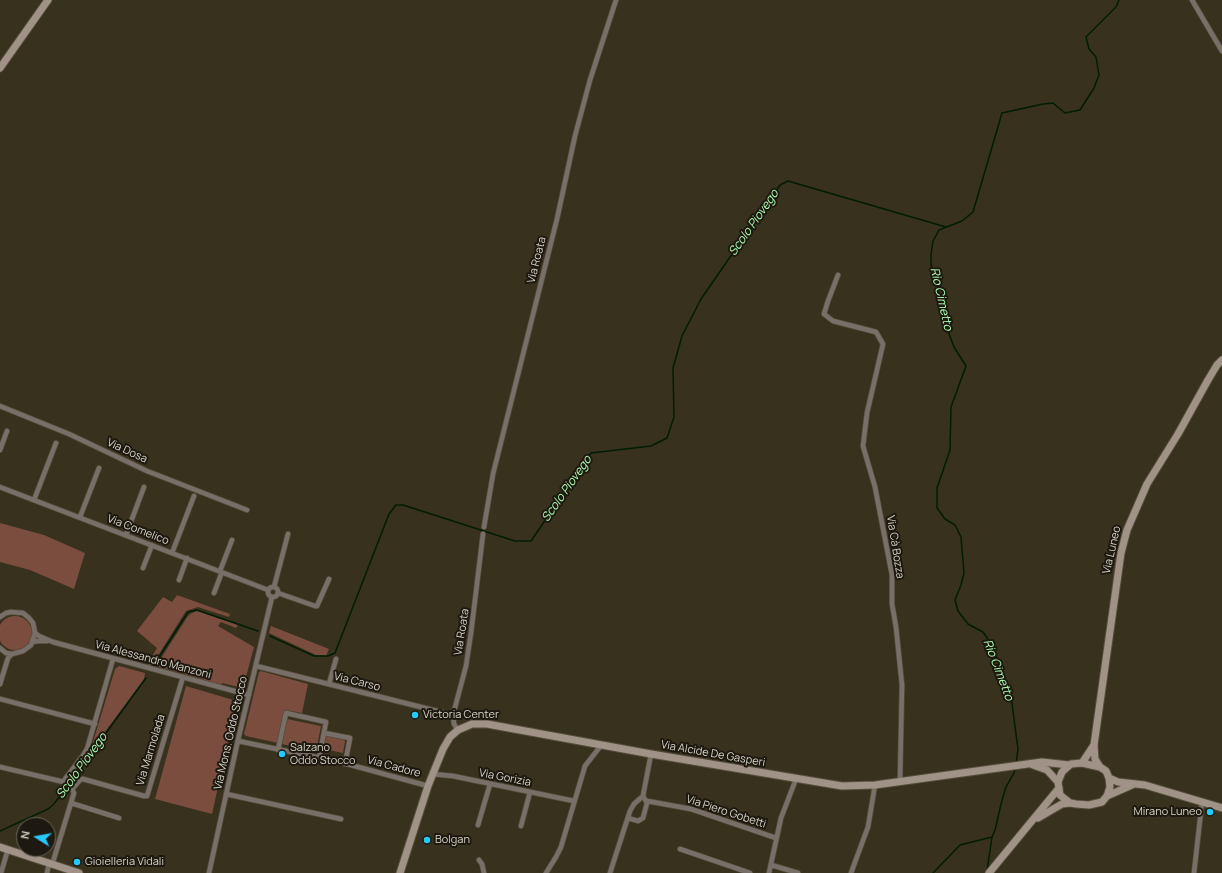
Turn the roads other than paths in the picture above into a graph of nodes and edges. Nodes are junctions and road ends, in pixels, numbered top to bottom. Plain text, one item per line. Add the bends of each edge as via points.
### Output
1 (48, 0) edge
2 (616, 0) edge
3 (1192, 0) edge
4 (1222, 51) edge
5 (0, 68) edge
6 (838, 275) dead end
7 (1222, 360) edge
8 (0, 406) edge
9 (7, 431) dead end
10 (56, 443) dead end
11 (0, 450) edge
12 (99, 468) dead end
13 (0, 487) edge
14 (144, 488) dead end
15 (194, 496) dead end
16 (34, 500) junction
17 (247, 510) dead end
18 (80, 517) junction
19 (484, 527) dead end
20 (288, 534) dead end
21 (483, 534) dead end
22 (126, 535) junction
23 (232, 540) dead end
24 (152, 545) junction
25 (172, 553) junction
26 (187, 558) junction
27 (143, 568) dead end
28 (221, 571) junction
29 (329, 579) dead end
30 (179, 580) dead end
31 (274, 587) junction
32 (268, 590) junction
33 (214, 593) dead end
34 (278, 593) junction
35 (272, 597) junction
36 (0, 617) edge
37 (35, 633) junction
38 (32, 642) junction
39 (53, 642) junction
40 (0, 648) edge
41 (4, 652) junction
42 (12, 654) junction
43 (114, 658) junction
44 (336, 660) dead end
45 (256, 666) junction
46 (3, 671) junction
47 (183, 677) junction
48 (0, 684) edge
49 (329, 684) junction
50 (249, 695) junction
51 (0, 699) edge
52 (453, 715) junction
53 (95, 724) junction
54 (458, 730) junction
55 (324, 732) junction
56 (238, 741) junction
57 (600, 744) junction
58 (1094, 745) junction
59 (278, 750) junction
60 (651, 754) junction
61 (318, 758) junction
62 (1082, 763) junction
63 (345, 764) junction
64 (1031, 764) junction
65 (1069, 766) junction
66 (0, 767) edge
67 (1100, 767) junction
68 (432, 774) junction
69 (1109, 778) junction
70 (796, 779) junction
71 (900, 781) junction
72 (490, 784) junction
73 (68, 785) junction
74 (875, 785) junction
75 (1058, 785) junction
76 (1134, 785) junction
77 (428, 786) junction
78 (530, 792) junction
79 (226, 794) junction
80 (643, 796) junction
81 (1107, 796) junction
82 (574, 801) junction
83 (647, 801) junction
84 (1202, 802) junction
85 (71, 803) junction
86 (1070, 803) junction
87 (1222, 808) edge
88 (119, 818) dead end
89 (628, 818) junction
90 (341, 819) dead end
91 (478, 825) dead end
92 (521, 826) dead end
93 (1026, 829) junction
94 (776, 838) junction
95 (0, 847) edge
96 (8, 849) junction
97 (680, 849) dead end
98 (479, 860) dead end
99 (51, 864) junction
100 (771, 865) junction
101 (1, 871) edge
102 (990, 872) edge
103 (47, 873) edge
104 (79, 873) edge
105 (209, 873) edge
106 (400, 873) edge
107 (484, 873) edge
108 (546, 873) edge
109 (610, 873) edge
110 (750, 873) edge
111 (769, 873) edge
112 (798, 873) edge
113 (851, 873) edge
114 (1194, 873) edge

1 - 5 street
2 - 19 street, Via Roata via 575,136 557,219 493,474
3 - 4 street
6 - 71 street, Via Cà Bozza via 824,314 833,321 876,332 883,344 867,413 863,446 875,487 892,575 892,604 902,685
7 - 58 street, Via Luneo via 1147,484 1127,530 1119,567
8 - 17 street, Via Dosa
9 - 11 street
10 - 16 street
12 - 18 street
13 - 16 street, Via Comelico
14 - 22 street
15 - 25 street
16 - 18 street, Via Comelico
18 - 22 street, Via Comelico
20 - 31 street
21 - 52 street, Via Roata via 466,666
22 - 24 street, Via Comelico
23 - 28 street
24 - 25 street, Via Comelico
24 - 27 street
25 - 26 street, Via Comelico
26 - 28 street, Via Comelico
26 - 30 street
28 - 32 street, Via Comelico
28 - 33 street
29 - 34 street via 317,606
31 - 32 street
31 - 34 street
32 - 35 street
34 - 35 street
35 - 45 street, Via Mons. Oddo Stocco
36 - 37 street via 11,612 22,613 33,623
37 - 38 street
37 - 39 street
38 - 39 street
38 - 42 street via 26,650
39 - 43 street, Via Alessandro Manzoni
40 - 41 street
41 - 42 street
41 - 46 street
42 - 46 street
43 - 47 street, Via Alessandro Manzoni
43 - 53 street
44 - 49 street
45 - 49 street, Via Carso
45 - 50 street, Via Mons. Oddo Stocco
46 - 48 street
47 - 50 street, Via Alessandro Manzoni
47 - 73 street, Via Marmolada via 147,796 83,779
49 - 52 street, Via Carso
50 - 56 street, Via Mons. Oddo Stocco
51 - 53 street
52 - 54 street
53 - 73 street via 84,754 65,779
54 - 57 street, Via Alcide De Gasperi via 472,724 487,724
54 - 68 street via 446,742
55 - 59 street via 326,722 286,714
55 - 61 street
55 - 63 street via 350,738
56 - 59 street, Via Cadore
56 - 79 street, Via Mons. Oddo Stocco
57 - 60 street, Via Alcide De Gasperi
57 - 82 street via 585,766
58 - 62 street
58 - 67 street via 1095,759
59 - 61 street, Via Cadore
60 - 70 street, Via Alcide De Gasperi
60 - 80 street
61 - 63 street, Via Cadore
62 - 65 street
62 - 67 street
63 - 77 street, Via Cadore
64 - 65 street, Via Alcide De Gasperi via 1042,762
64 - 71 street, Via Alcide De Gasperi
64 - 75 street via 1047,770
65 - 75 street via 1062,772
66 - 73 street
67 - 69 street via 1106,771
68 - 72 street, Via Gorizia
68 - 77 street
69 - 76 street
69 - 81 street
70 - 74 street, Via Alcide De Gasperi via 842,786
70 - 94 street
71 - 74 street, Via Alcide De Gasperi
72 - 78 street, Via Gorizia
72 - 91 street
73 - 85 street via 74,793
74 - 113 street via 868,827
75 - 86 street via 1060,795
75 - 93 street
76 - 81 street
76 - 84 street via 1144,785
77 - 106 street
78 - 82 street, Via Gorizia
78 - 92 street
79 - 90 street
79 - 105 street, Via Mons. Oddo Stocco
80 - 83 street
80 - 89 street via 632,807
81 - 86 street via 1096,805
82 - 108 street via 561,847
83 - 89 street via 642,819
83 - 94 street, Via Piero Gobetti via 691,809
84 - 87 street
84 - 114 street
85 - 88 street
85 - 99 street
86 - 93 street via 1047,812
89 - 109 street
93 - 102 street
94 - 100 street
95 - 96 street
96 - 99 street
96 - 101 street
97 - 110 street
98 - 107 street
99 - 103 street
99 - 104 street
100 - 111 street
100 - 112 street

